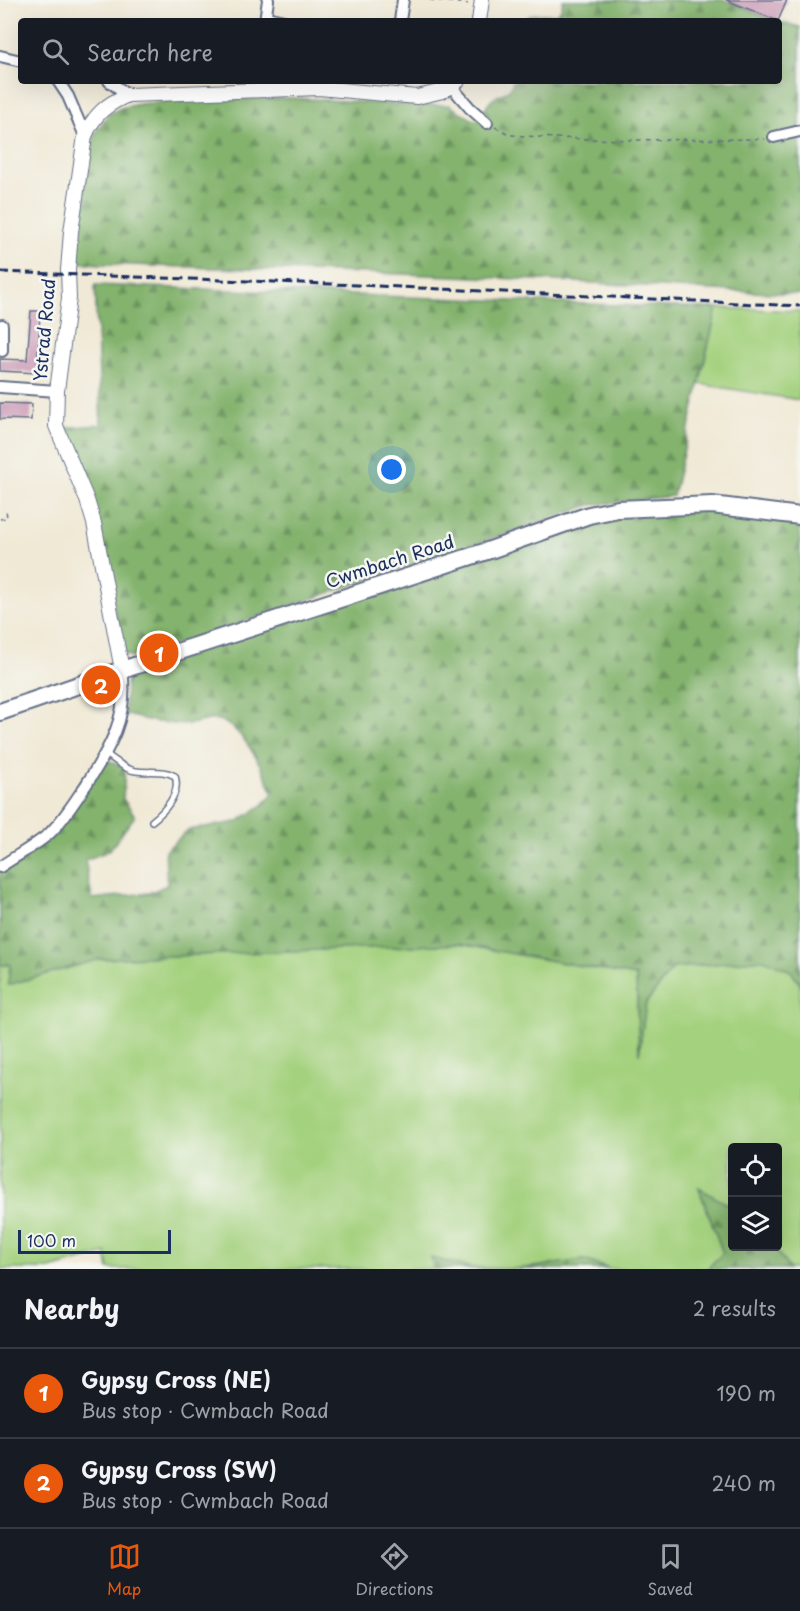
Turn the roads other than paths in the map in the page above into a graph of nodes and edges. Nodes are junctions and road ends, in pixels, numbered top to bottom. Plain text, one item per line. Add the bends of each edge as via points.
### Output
1 (268, 0) edge
2 (403, 0) edge
3 (481, 3) edge
4 (266, 18) edge
5 (400, 18) edge
6 (479, 18) edge
7 (0, 56) edge
8 (18, 60) edge
9 (60, 84) edge
10 (113, 84) edge
11 (454, 84) edge
12 (319, 85) edge
13 (128, 95) junction
14 (487, 123) road end
15 (800, 131) edge
16 (84, 136) junction
17 (774, 137) road end
18 (2, 325) dead end
19 (2, 343) edge
20 (0, 387) edge
21 (57, 391) junction
22 (800, 516) edge
23 (122, 670) junction
24 (0, 712) edge
25 (106, 754) junction
26 (152, 821) dead end
27 (0, 867) edge

1 - 4 street
2 - 5 street
3 - 6 street
7 - 8 street
9 - 16 street
10 - 13 street
11 - 12 street, Ystrad Road via 417,97
11 - 14 street via 470,108
12 - 13 street, Ystrad Road
13 - 16 street, Ystrad Road via 95,116
15 - 17 street
16 - 21 street, Ystrad Road
18 - 19 street
20 - 21 street
21 - 23 street, Ystrad Road via 56,426 94,523
22 - 23 main road, Cwmbach Road via 712,505 618,509 589,515
23 - 24 main road, Cwmbach Road
23 - 25 street, Ystrad Road via 125,690 121,712
25 - 26 lane via 130,770 163,771 175,776 177,786 168,807
25 - 27 street, Ystrad Road via 73,805 49,833

